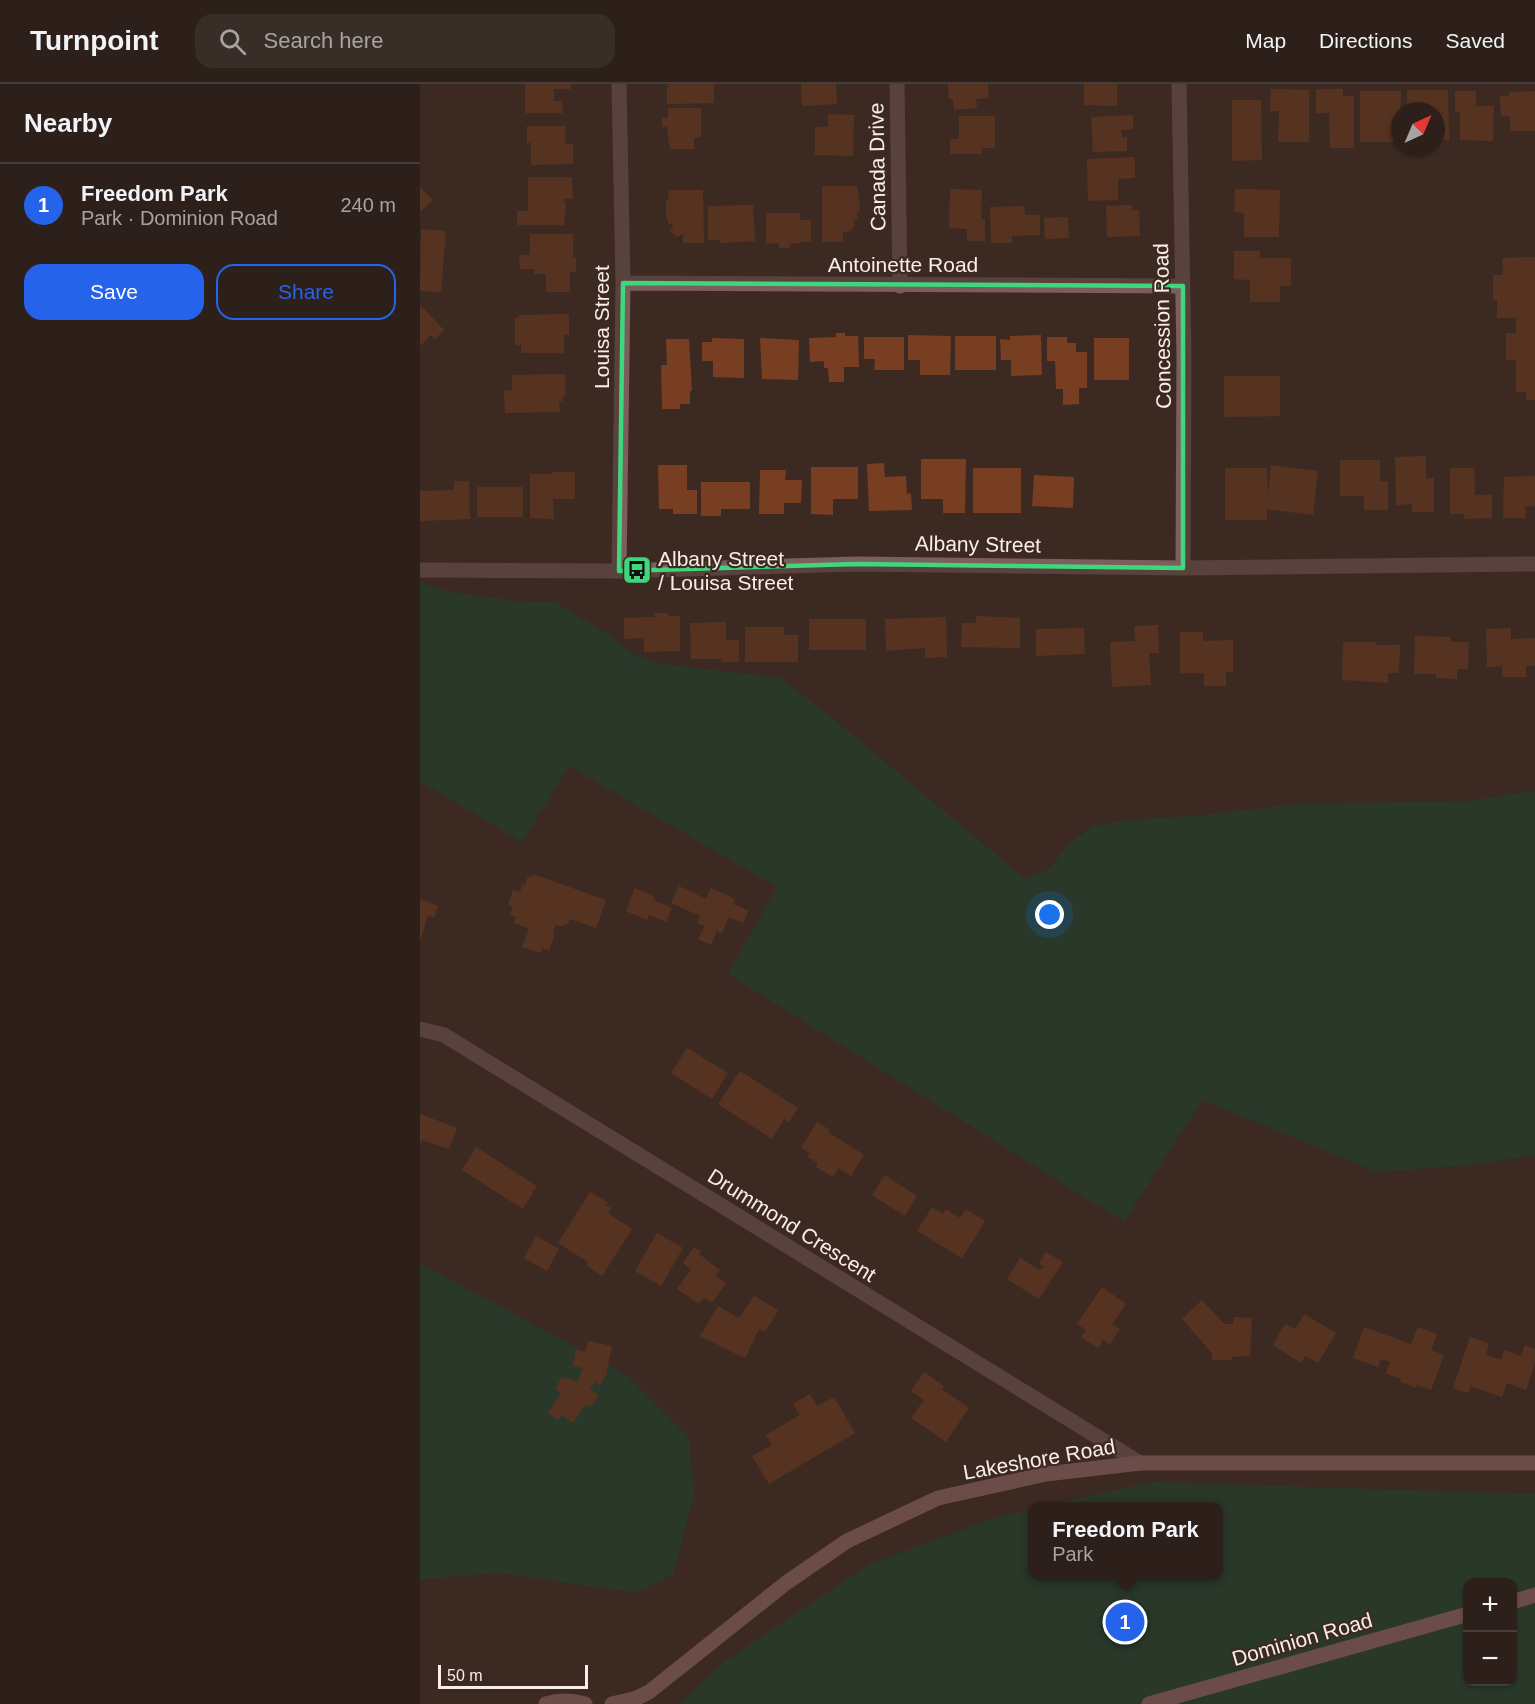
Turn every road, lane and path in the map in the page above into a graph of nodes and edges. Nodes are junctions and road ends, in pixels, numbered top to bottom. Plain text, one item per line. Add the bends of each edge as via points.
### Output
1 (619, 84) edge
2 (897, 84) edge
3 (1179, 84) edge
4 (623, 283) junction
5 (1183, 285) junction
6 (900, 286) junction
7 (1535, 564) edge
8 (1183, 568) junction
9 (420, 570) edge
10 (619, 570) junction
11 (420, 1029) edge
12 (1140, 1463) junction
13 (1535, 1463) edge
14 (1535, 1596) edge
15 (1517, 1601) edge
16 (1463, 1615) edge
17 (580, 1702) edge
18 (546, 1704) edge
19 (596, 1704) edge
20 (612, 1704) edge
21 (1149, 1704) edge

1 - 4 street, Louisa Street
2 - 6 street, Canada Drive
3 - 5 street, Concession Road
4 - 6 street, Antoinette Road
4 - 10 street, Louisa Street
5 - 6 street, Antoinette Road
5 - 8 street, Concession Road
7 - 8 street, Albany Street
8 - 10 street, Albany Street via 857,564
9 - 10 street, Albany Street
11 - 12 street, Drummond Crescent via 444,1035
12 - 13 main road, Lakeshore Road
12 - 20 main road, Lakeshore Road via 1046,1474 938,1498 847,1541 786,1583 649,1692
14 - 15 main road
16 - 21 main road, Dominion Road
17 - 18 main road
17 - 19 main road

